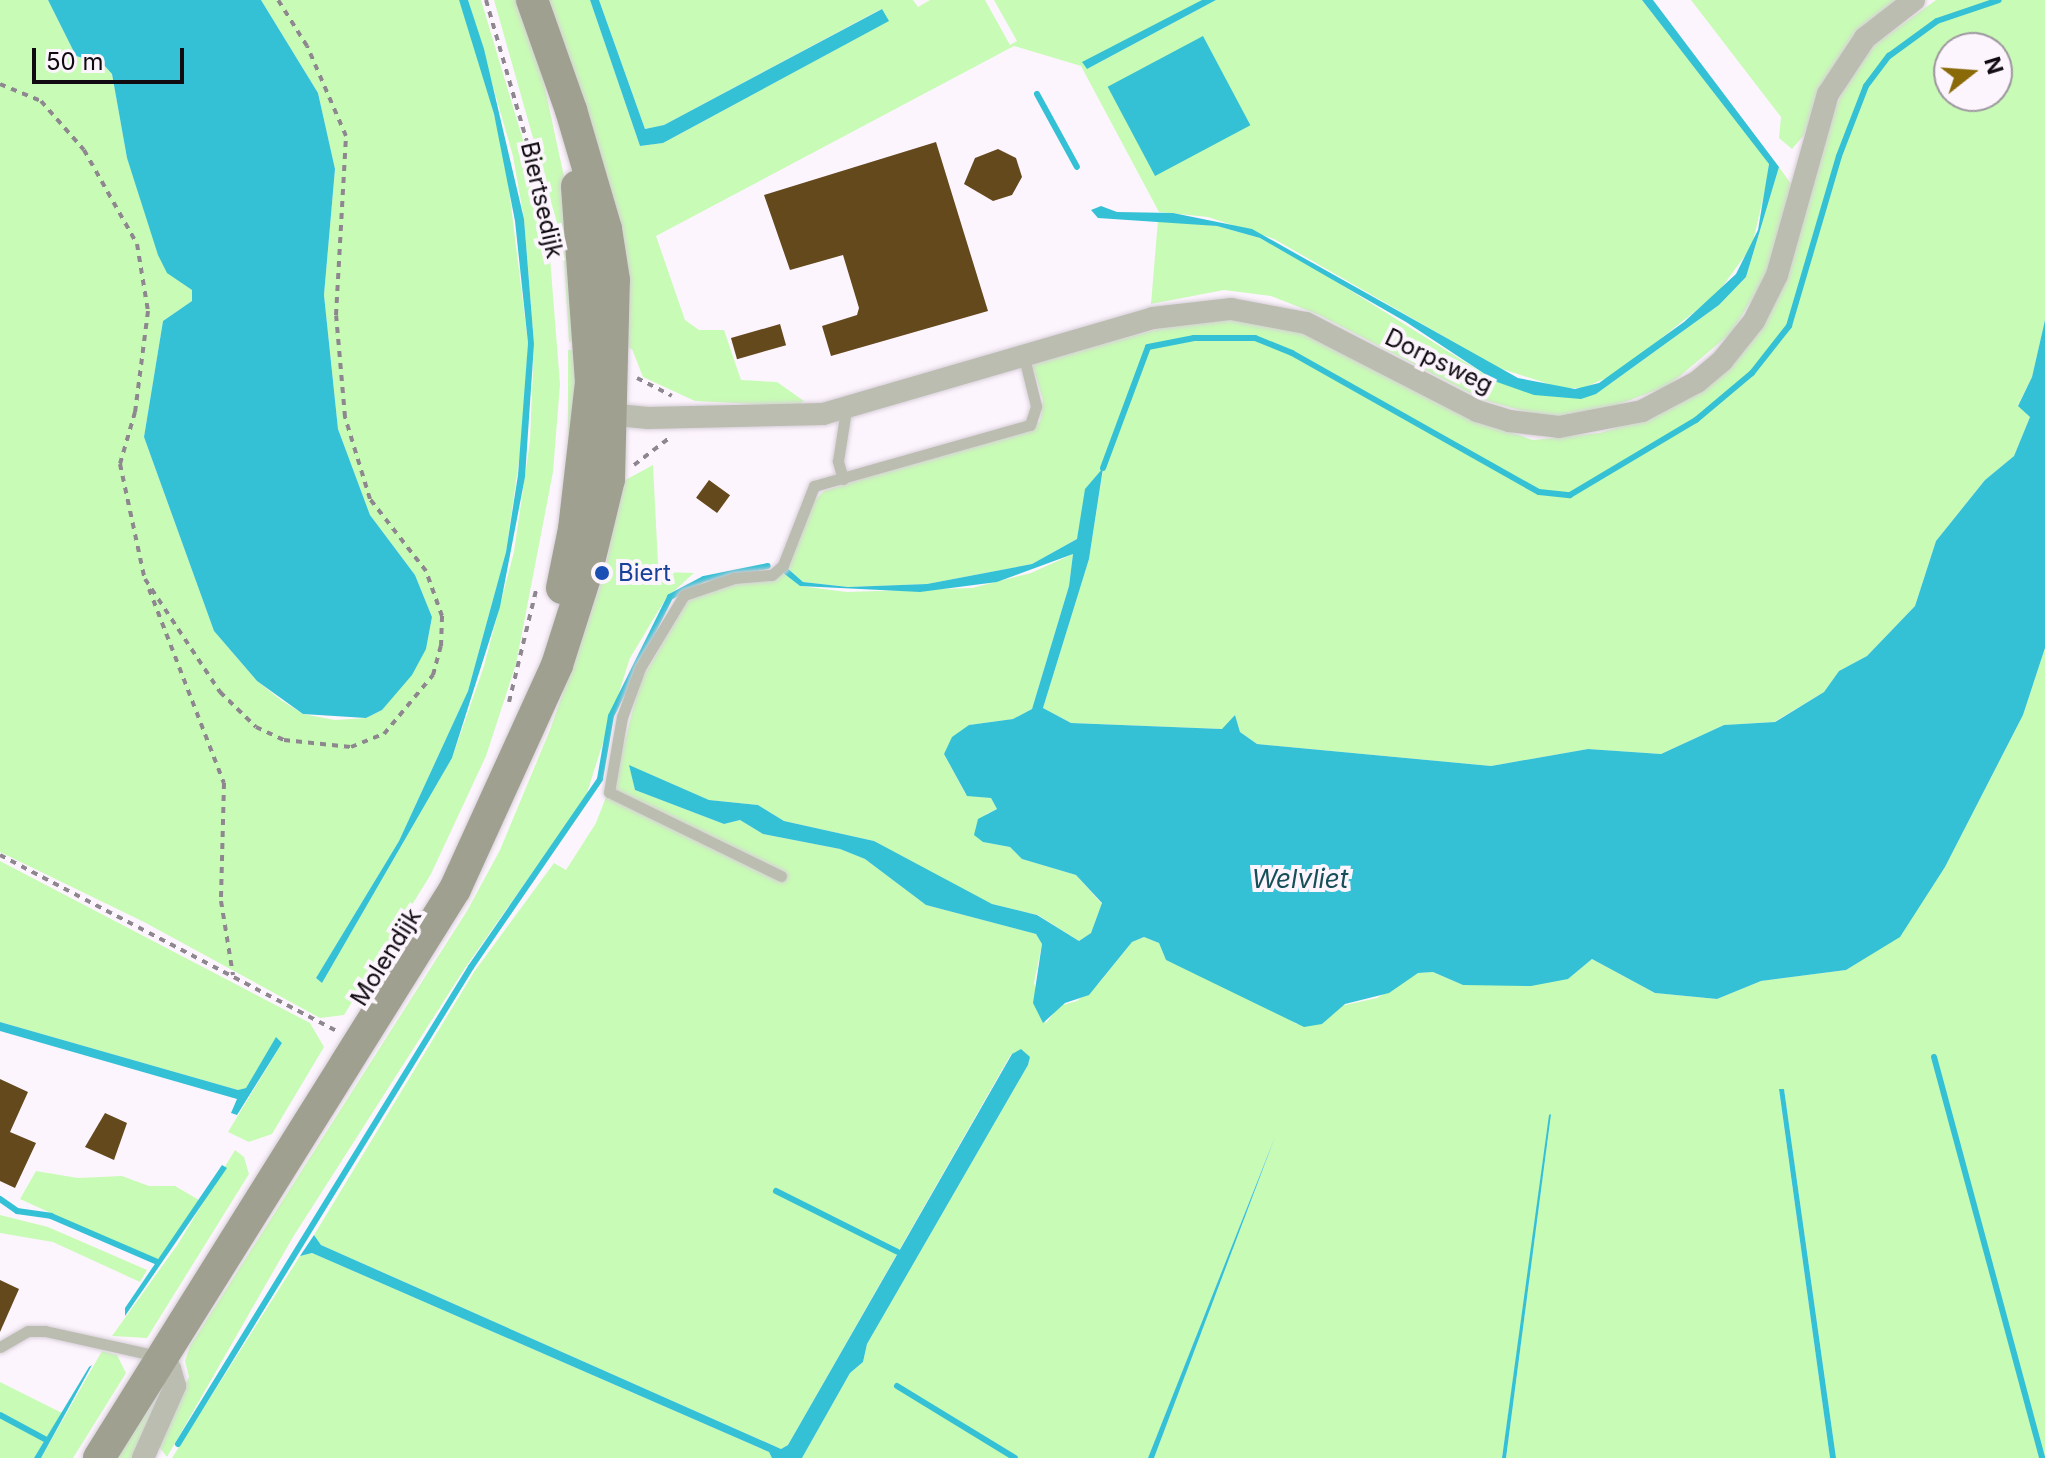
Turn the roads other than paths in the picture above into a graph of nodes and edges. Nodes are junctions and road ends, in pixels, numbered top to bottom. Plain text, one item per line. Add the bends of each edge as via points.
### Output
1 (532, 0) edge
2 (1914, 0) edge
3 (546, 43) junction
4 (1024, 357) junction
5 (846, 410) junction
6 (602, 414) junction
7 (843, 479) junction
8 (516, 722) junction
9 (781, 876) dead end
10 (0, 1347) edge
11 (159, 1362) junction
12 (99, 1458) edge
13 (143, 1458) edge

1 - 3 main road, Biertsedijk
2 - 4 street, Dorpsweg via 1865,38 1828,94 1777,275 1754,321 1697,382 1642,411 1559,427 1509,421 1477,411 1306,323 1253,310 1208,309 1153,318
3 - 6 main road, Biertsedijk via 584,239
3 - 6 main road, Biertsedijk via 606,229 615,347
4 - 5 street, Dorpsweg
4 - 7 lane via 1036,406 1030,425
5 - 6 street, Dorpsweg via 717,418
5 - 7 lane via 838,461
6 - 8 main road, Molendijk
6 - 8 main road, Molendijk via 609,479 567,635
7 - 9 lane via 814,486 783,565 772,575 734,578 684,595 640,668 622,717 609,792
8 - 11 main road, Molendijk via 455,889 345,1033
10 - 11 lane via 28,1331 45,1331 144,1353
11 - 12 main road, Molendijk
11 - 13 street via 170,1369 175,1386

